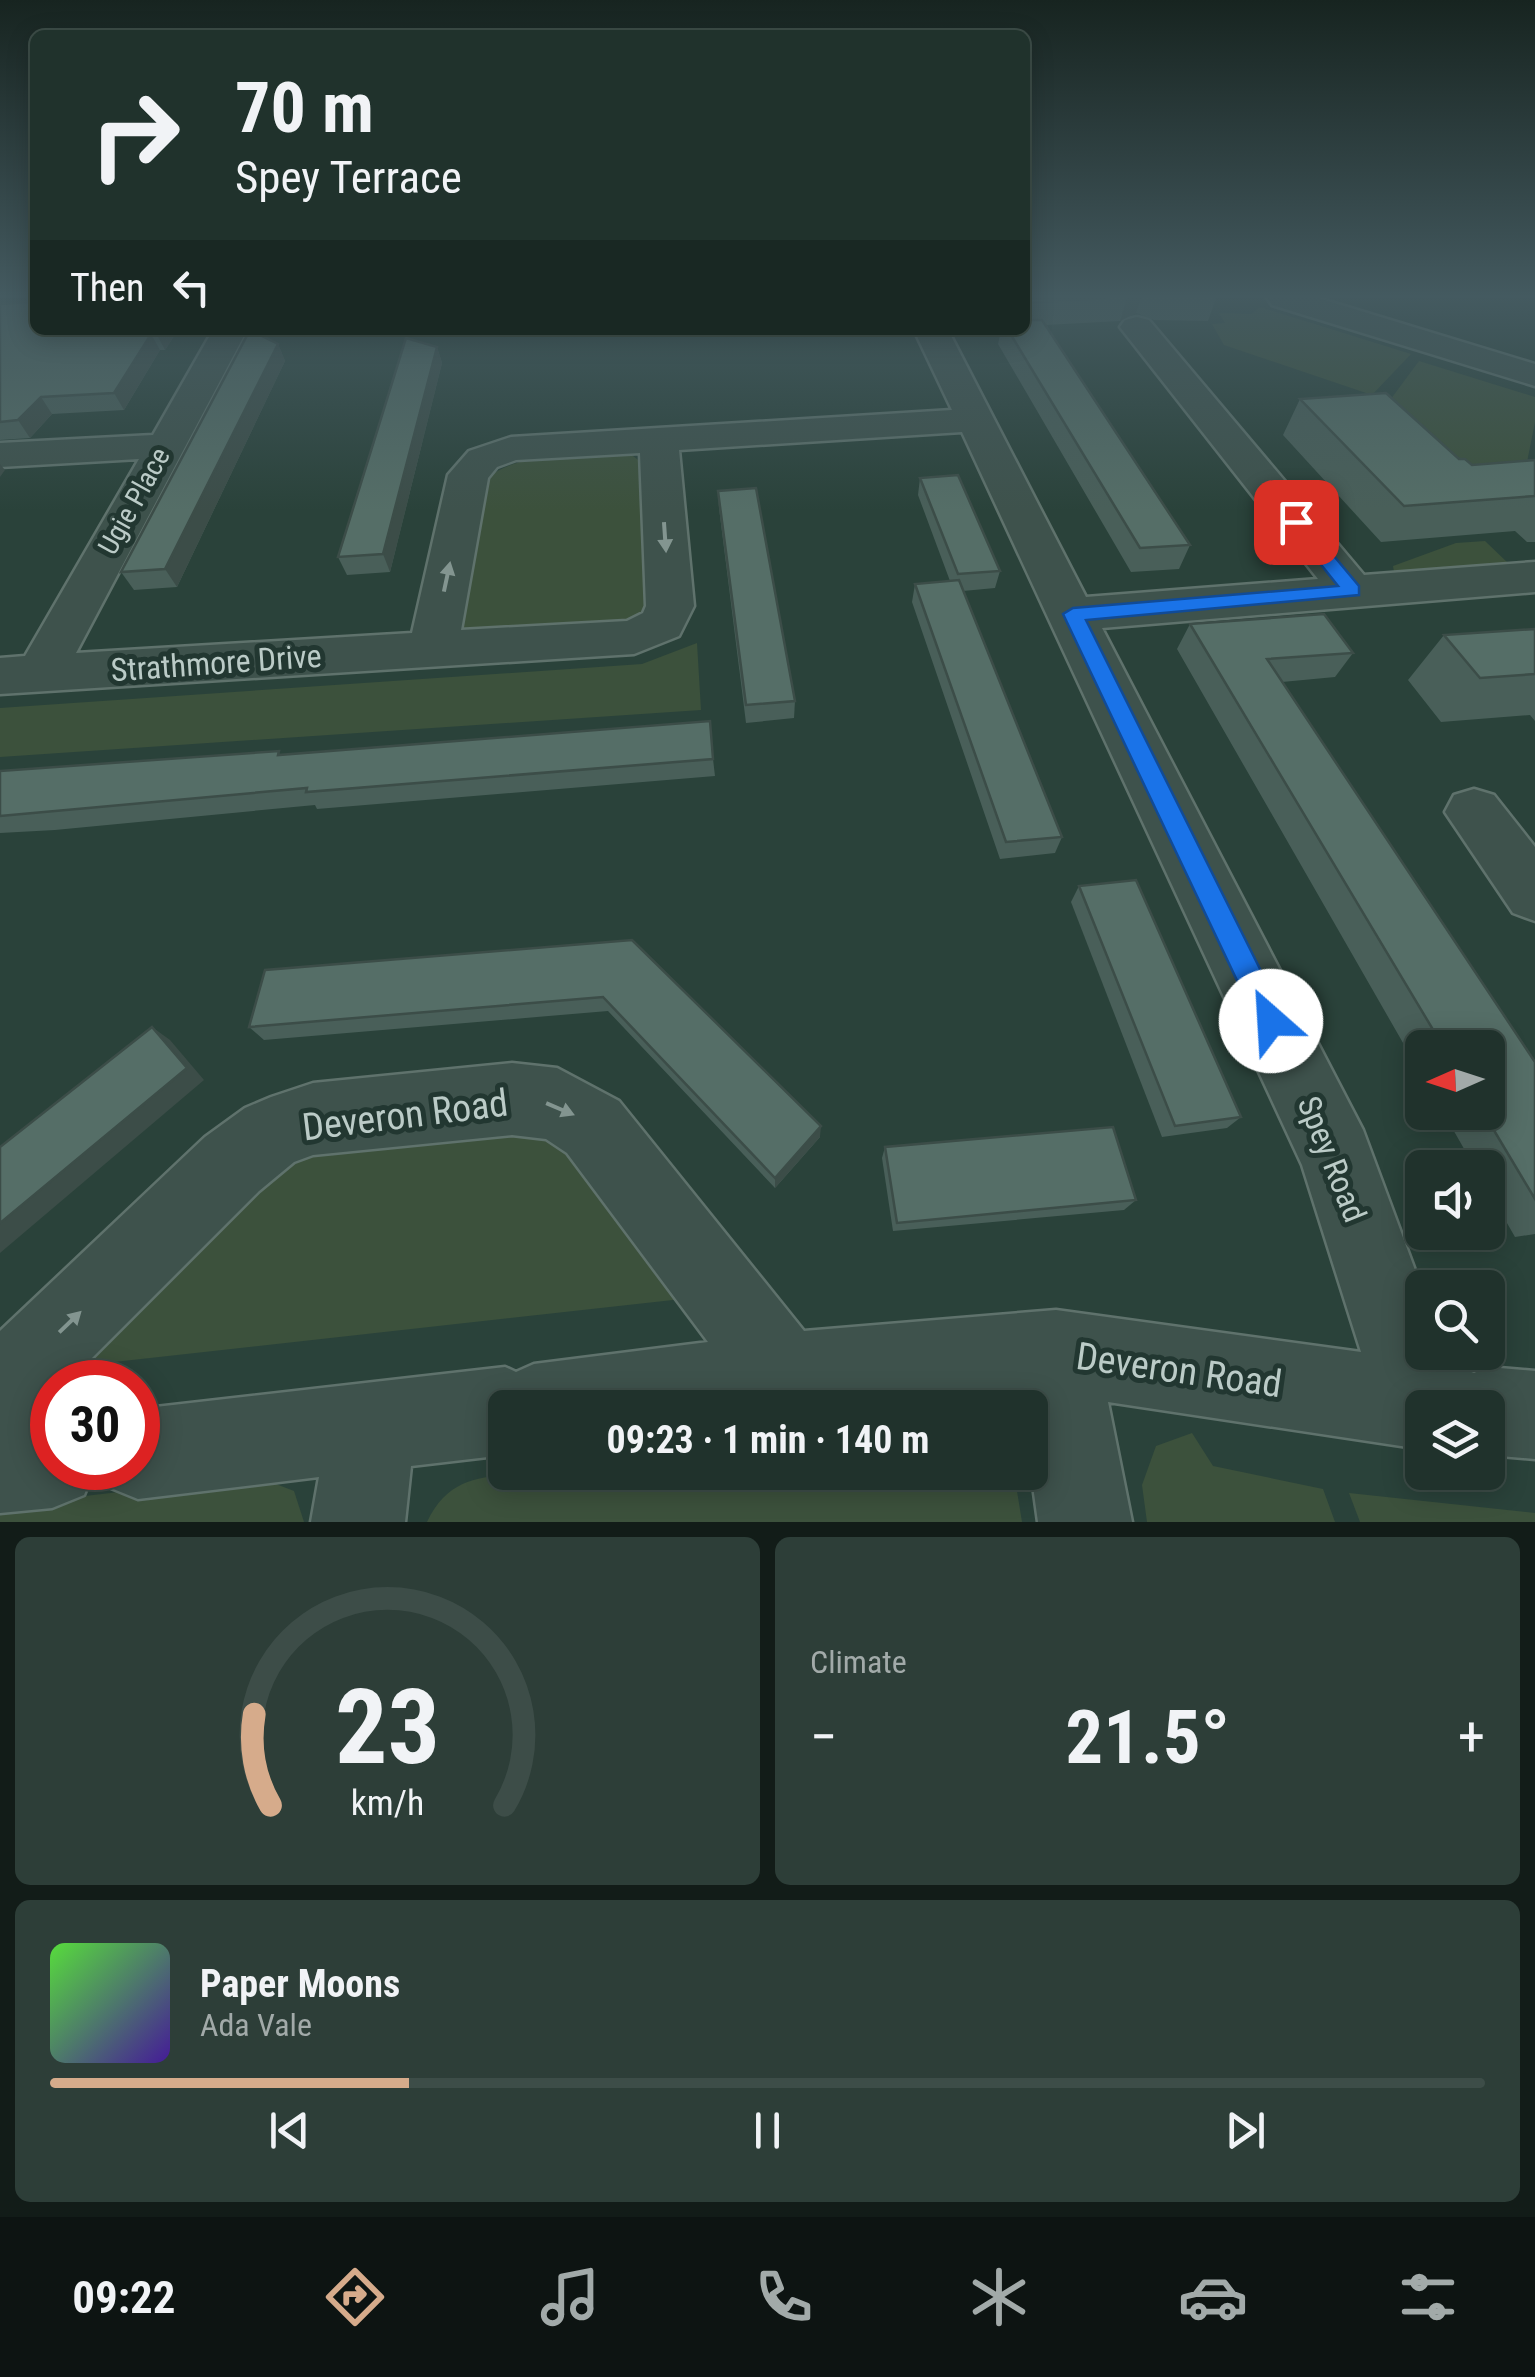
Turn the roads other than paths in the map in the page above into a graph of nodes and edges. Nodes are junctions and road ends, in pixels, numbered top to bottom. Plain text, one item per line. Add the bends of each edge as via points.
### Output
1 (208, 369) edge
2 (951, 369) edge
3 (1171, 369) edge
4 (976, 420) junction
5 (659, 440) junction
6 (164, 446) junction
7 (0, 456) edge
8 (1535, 577) edge
9 (1352, 591) junction
10 (1073, 614) junction
11 (433, 649) junction
12 (20, 675) edge
13 (1474, 812) dead end
14 (1535, 894) edge
15 (1056, 1352) junction
16 (785, 1375) junction
17 (0, 1390) edge
18 (671, 1390) edge
19 (1446, 1390) edge
20 (1405, 1401) edge
21 (1505, 1412) edge
22 (488, 1413) edge
23 (1535, 1414) edge
24 (371, 1428) junction
25 (160, 1452) edge
26 (30, 1465) edge
27 (0, 1468) edge
28 (358, 1522) edge
29 (1085, 1522) edge

1 - 6 street, Ugie Place
2 - 4 street, Spey Road
3 - 9 street
4 - 5 street
4 - 10 street, Spey Road
11 -> 5 street via 468,475 483,459 511,449
5 -> 11 street, Strathmore Drive via 670,606 662,624 634,636
6 - 7 street
6 - 12 street, Ugie Place
8 - 9 street
9 - 10 street
10 - 19 street, Spey Road
11 - 12 street, Strathmore Drive
13 - 14 street
15 - 16 street, Deveron Road
15 - 20 street, Deveron Road
15 - 29 street
17 -> 16 street, Deveron Road via 271,1134 313,1120 512,1099 557,1104 593,1127
16 - 18 street, Deveron Road
21 - 23 street, Deveron Road
22 - 24 street
24 - 25 street
24 - 28 street
26 - 27 street

